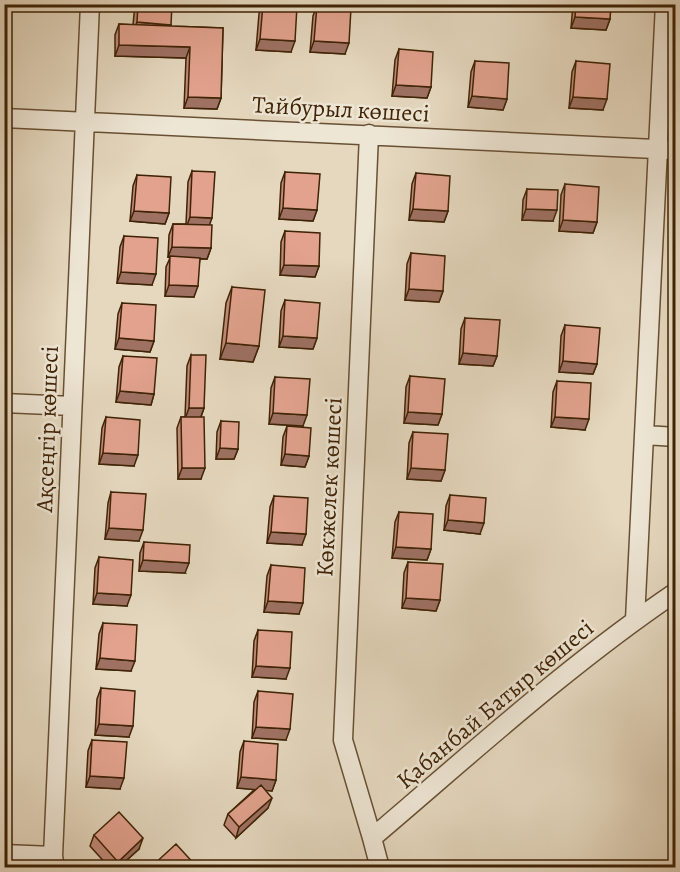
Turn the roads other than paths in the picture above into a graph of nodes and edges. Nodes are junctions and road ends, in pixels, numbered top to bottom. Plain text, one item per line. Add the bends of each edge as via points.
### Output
1 (90, 4) edge
2 (664, 4) edge
3 (4, 118) edge
4 (84, 121) junction
5 (369, 134) junction
6 (667, 149) edge
7 (4, 403) edge
8 (72, 406) junction
9 (645, 435) junction
10 (675, 437) edge
11 (675, 592) edge
12 (635, 620) junction
13 (372, 838) junction
14 (4, 854) edge
15 (54, 862) edge
16 (380, 867) edge

1 - 4 street, Ақсеңгір көшесі
2 - 6 street
3 - 4 street, Тайбурыл көшесі
4 - 5 street, Тайбурыл көшесі
4 - 8 street, Ақсеңгір көшесі
5 - 6 street, Тайбурыл көшесі
5 - 13 street, Көкжелек көшесі via 343,740
6 - 9 street
7 - 8 street
8 - 15 street, Ақсеңгір көшесі
9 - 10 street
9 - 12 street
11 - 12 street, Қабанбай Батыр көшесі
12 - 13 street, Қабанбай Батыр көшесі
13 - 16 street
14 - 15 street

